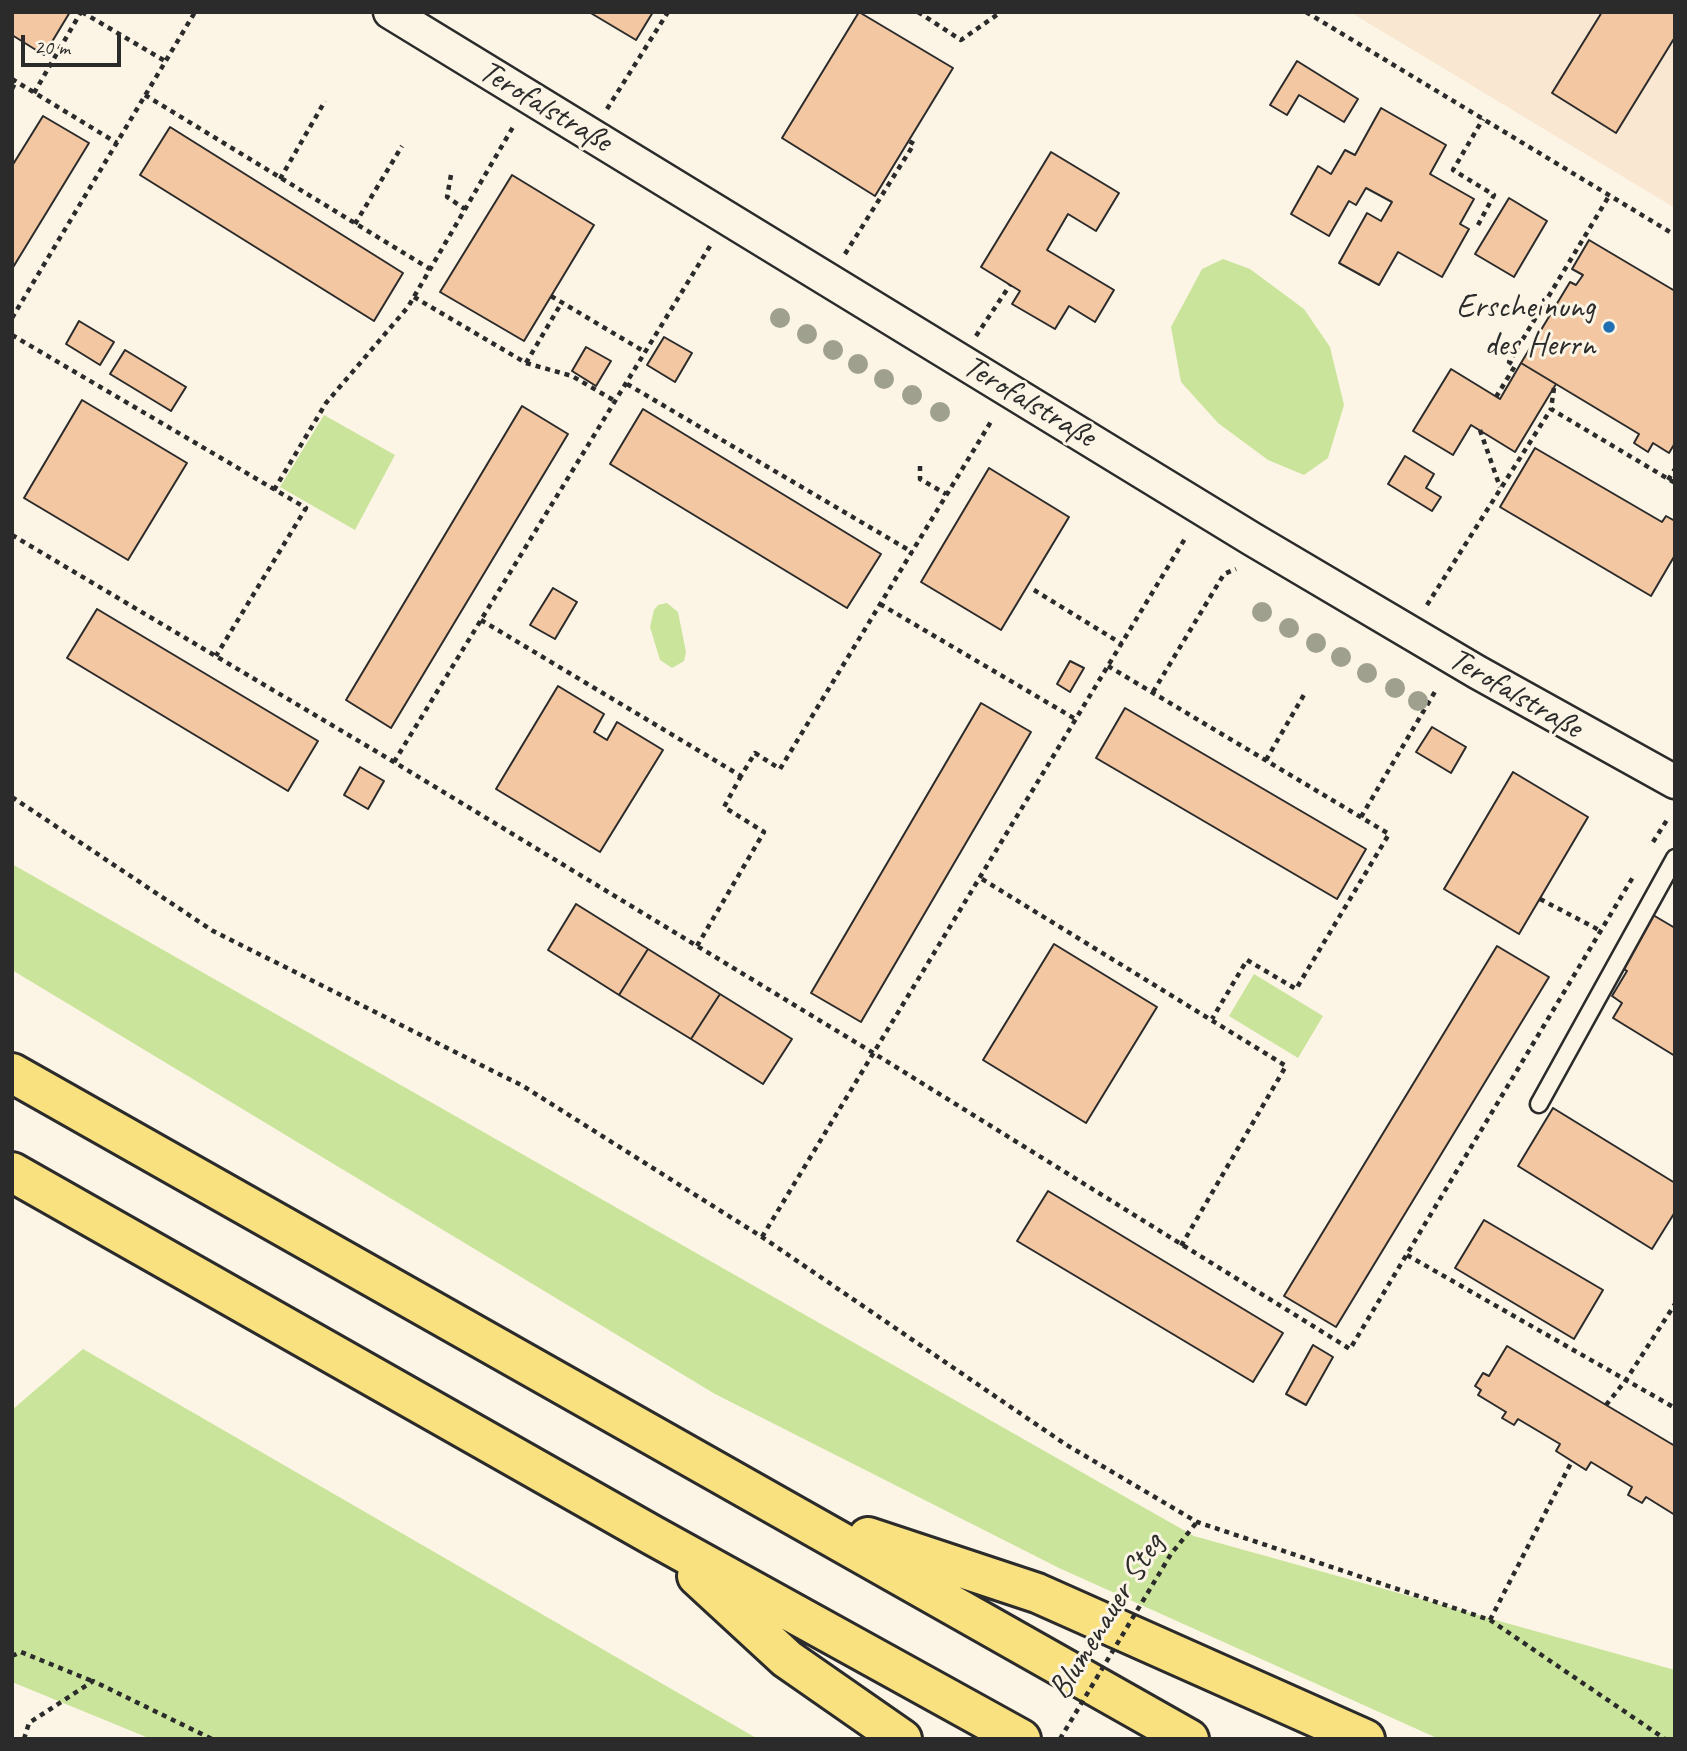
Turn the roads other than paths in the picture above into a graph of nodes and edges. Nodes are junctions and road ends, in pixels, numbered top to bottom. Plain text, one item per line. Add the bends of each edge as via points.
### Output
1 (390, 12) edge
2 (1675, 782) edge
3 (1675, 858) edge
4 (12, 1073) edge
5 (1539, 1104) dead end
6 (12, 1172) edge
7 (791, 1512) junction
8 (652, 1535) junction
9 (902, 1739) edge
10 (1021, 1739) edge
11 (1189, 1739) edge
12 (1365, 1739) edge

1 - 2 street, Terofalstraße via 1203,508 1602,744
3 - 5 lane
4 - 7 highway
6 - 8 highway
7 - 11 highway
7 - 12 highway via 1037,1593
8 - 9 highway via 787,1659
8 - 10 highway

